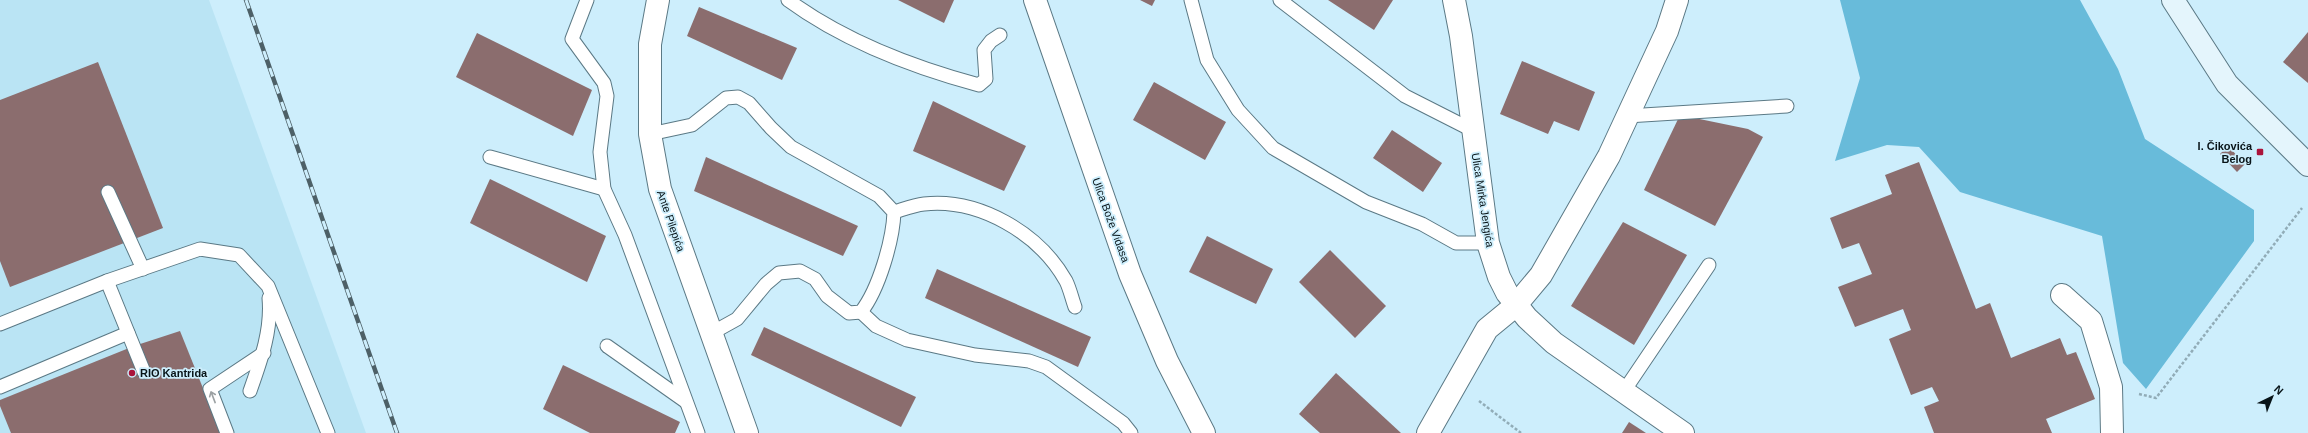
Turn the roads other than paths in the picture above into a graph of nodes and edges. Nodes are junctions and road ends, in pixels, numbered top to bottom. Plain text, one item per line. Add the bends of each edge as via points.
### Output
1 (587, 0) edge
2 (658, 0) edge
3 (788, 0) edge
4 (1035, 0) edge
5 (1191, 0) edge
6 (1280, 0) edge
7 (1454, 0) edge
8 (1677, 0) edge
9 (2172, 0) edge
10 (1000, 35) dead end
11 (1787, 106) dead end
12 (1627, 116) junction
13 (1472, 130) junction
14 (650, 134) junction
15 (490, 157) dead end
16 (2308, 165) edge
17 (604, 190) junction
18 (108, 192) dead end
19 (894, 212) junction
20 (1488, 242) junction
21 (1709, 264) dead end
22 (143, 269) junction
23 (107, 281) junction
24 (268, 286) junction
25 (2062, 295) dead end
26 (1515, 306) junction
27 (1075, 307) dead end
28 (861, 312) junction
29 (0, 324) edge
30 (128, 333) junction
31 (710, 334) junction
32 (608, 346) dead end
33 (264, 353) junction
34 (144, 372) dead end
35 (0, 387) edge
36 (250, 391) dead end
37 (1624, 392) junction
38 (685, 401) junction
39 (227, 433) edge
40 (328, 433) edge
41 (698, 433) edge
42 (747, 433) edge
43 (1132, 433) edge
44 (1204, 433) edge
45 (1428, 433) edge
46 (1683, 433) edge
47 (2112, 433) edge

1 - 17 lane via 572,39 604,82 607,96 600,152
2 - 14 street, Ante Pilepića via 650,44
3 - 10 lane via 858,42 940,74 979,84 986,79 984,50
4 - 44 street, Ulica Bože Vidasa via 1130,274 1167,361
5 - 20 lane via 1207,60 1238,110 1273,148 1366,202 1422,224 1456,243
6 - 13 lane via 1405,96
7 - 13 street, Ulica Mirka Jengića
8 - 12 street via 1666,31
9 - 16 main road via 2227,84
11 - 12 lane
12 - 26 street via 1609,156 1541,275
13 - 20 street, Ulica Mirka Jengića
14 - 19 lane via 692,125 726,98 738,97 749,103 791,147 879,196
14 - 31 street, Ante Pilepića via 660,190
15 - 17 lane
17 - 38 lane via 626,235
18 - 22 lane
19 - 27 lane via 923,204 946,204 991,214 1038,246 1066,282
19 - 28 lane via 893,227 883,264 867,304
20 - 26 street, Ulica Mirka Jengića via 1499,277
21 - 37 lane
22 - 23 lane
22 - 24 lane via 200,250 239,255
23 - 29 lane
23 - 30 lane
24 - 33 lane via 270,313
24 - 40 lane
25 - 47 street via 2091,321 2111,387
26 - 37 street, Ulica Mirka Jengića via 1554,343
26 - 45 street via 1487,329
28 - 31 lane via 849,314 827,296 815,279 800,271 779,273 766,284 737,319
28 - 43 lane via 876,326 907,340 975,354 1029,360 1046,367 1118,419
30 - 34 lane
30 - 35 lane
31 - 42 street, Ante Pilepića
32 - 38 lane
33 - 36 lane
39 -> 33 lane via 210,389
37 - 46 street, Ulica Mirka Jengića
38 - 41 lane

